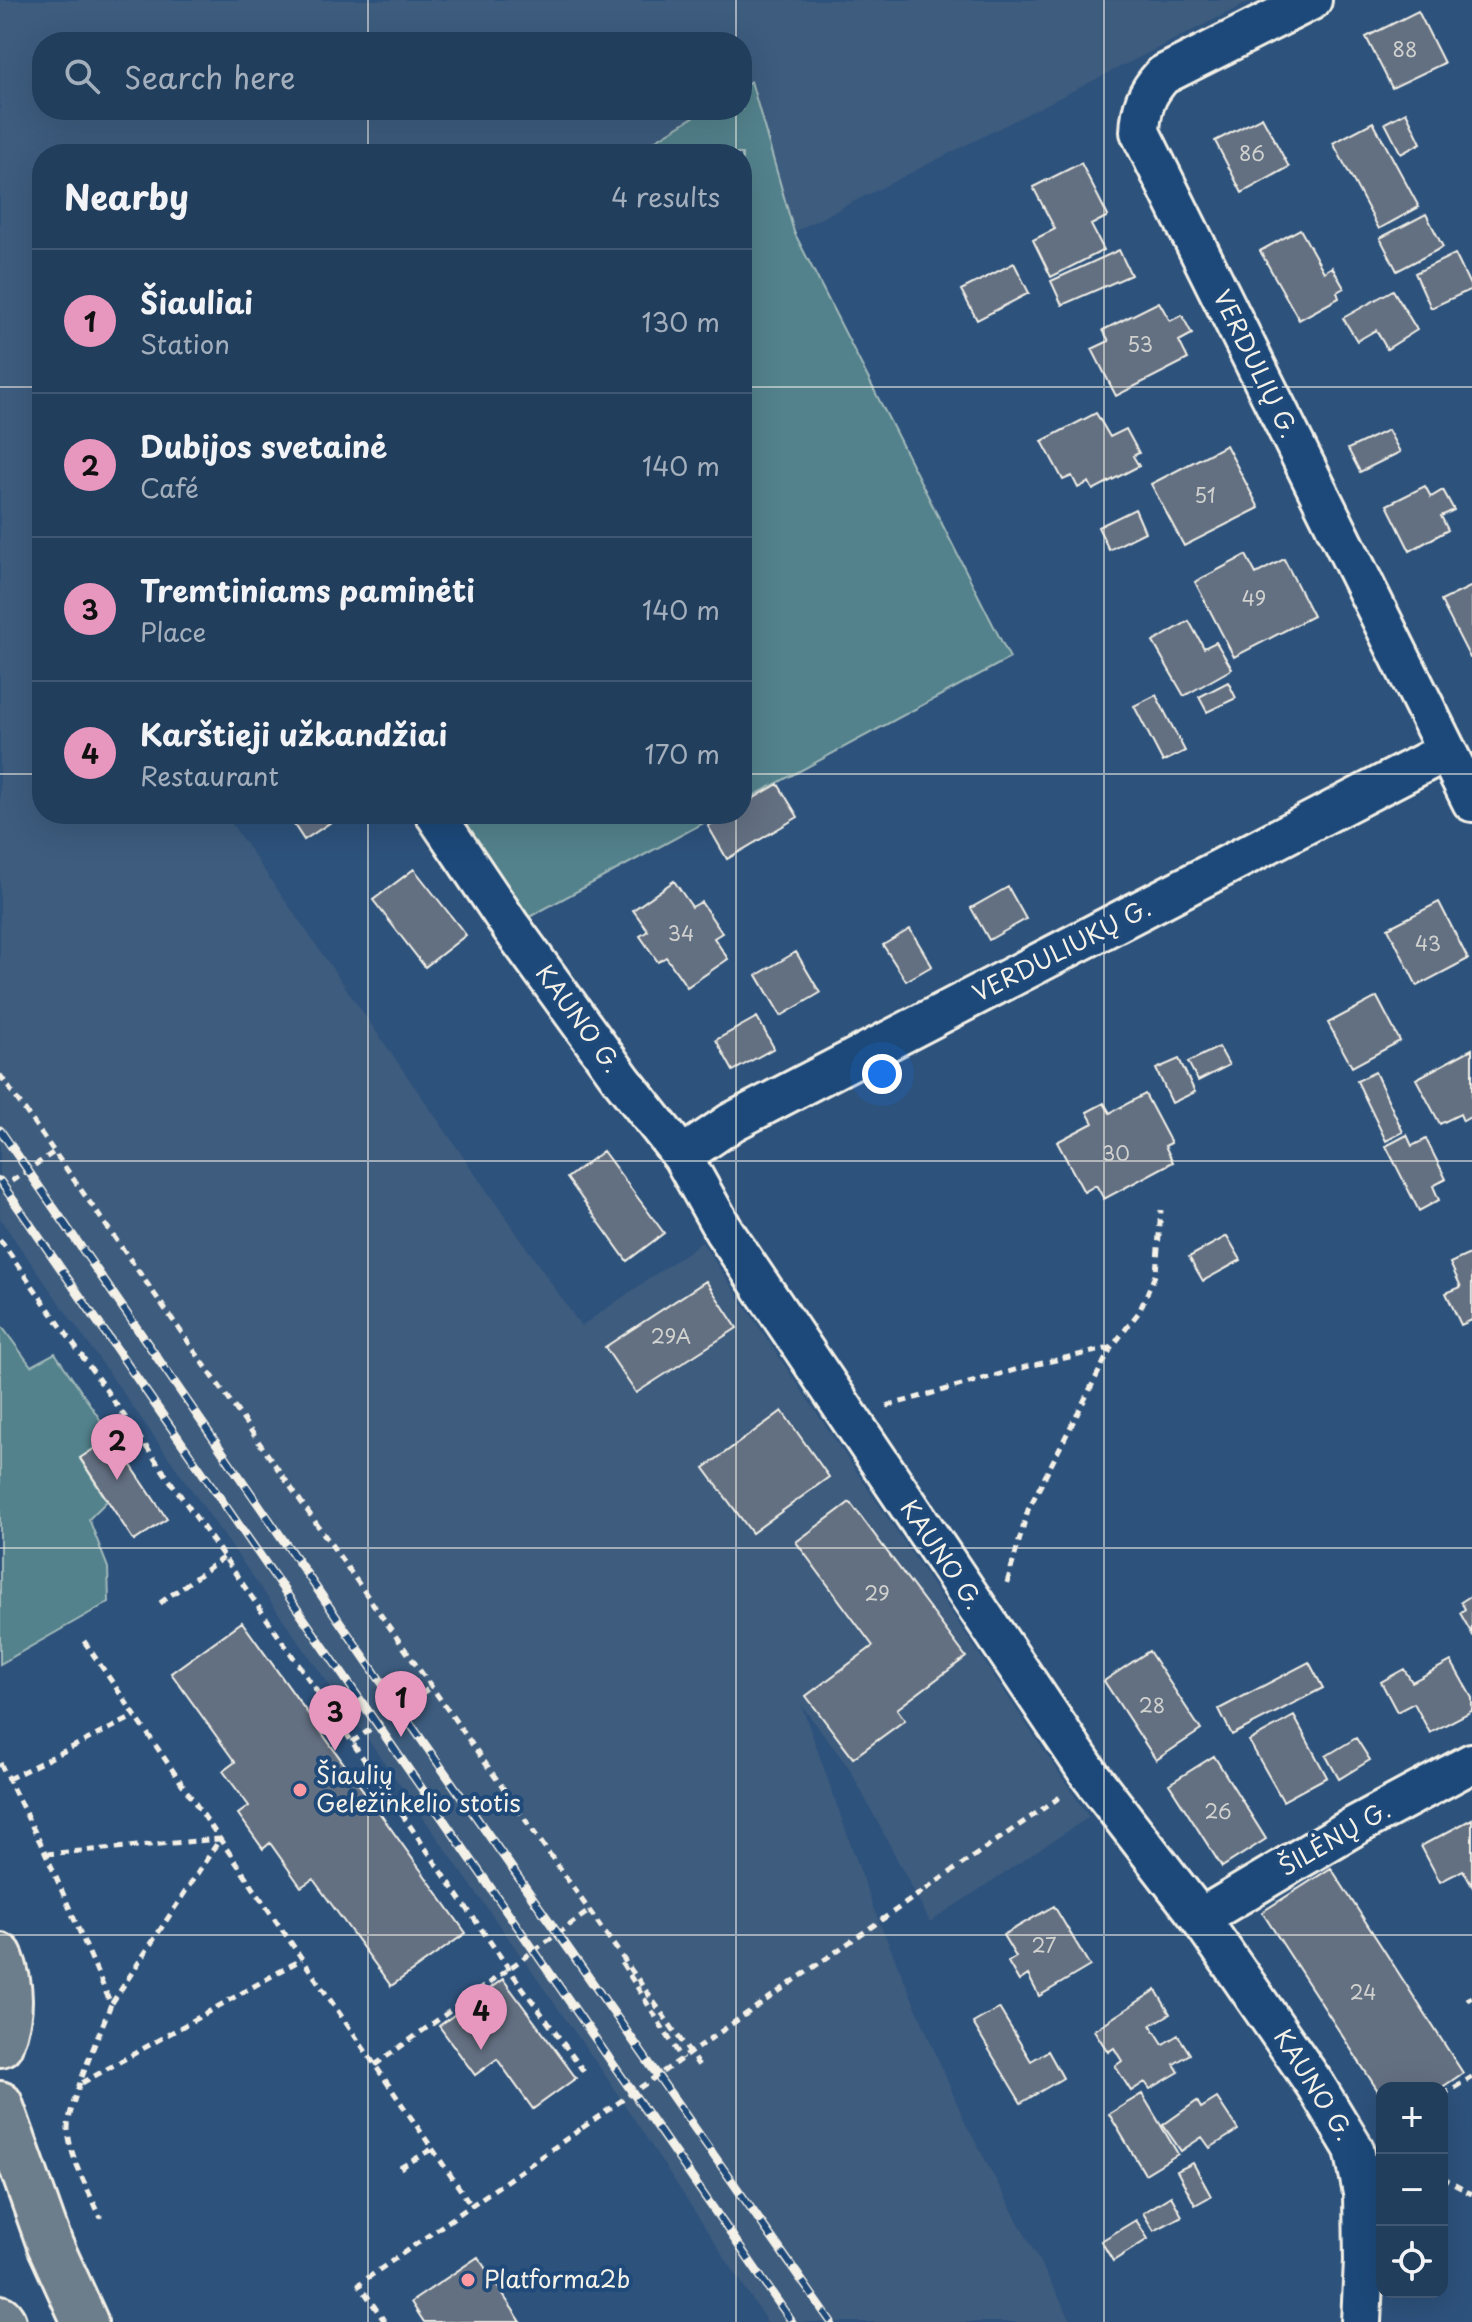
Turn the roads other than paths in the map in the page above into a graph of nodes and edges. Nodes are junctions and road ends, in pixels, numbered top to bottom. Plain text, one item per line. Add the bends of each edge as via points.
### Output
1 (1312, 0) edge
2 (1447, 751) junction
3 (1472, 802) edge
4 (442, 824) edge
5 (682, 1156) junction
6 (1472, 1763) edge
7 (1200, 1918) junction
8 (0, 1956) edge
9 (0, 2044) edge
10 (0, 2104) edge
11 (85, 2322) edge
12 (1361, 2322) edge

1 - 2 street, VERDULIŲ G. via 1163,75 1141,108 1140,132
2 - 3 street, VERDULIŲ G.
2 - 5 street, VERDULIUKŲ G. via 732,1122
4 - 5 street, KAUNO G. via 511,927
5 - 7 street, KAUNO G. via 724,1231 1090,1775
6 - 7 street, ŠILĖNŲ G.
7 - 12 street, KAUNO G. via 1354,2149 1363,2193
8 - 9 main road via 10,1998
10 - 11 main road via 50,2245

